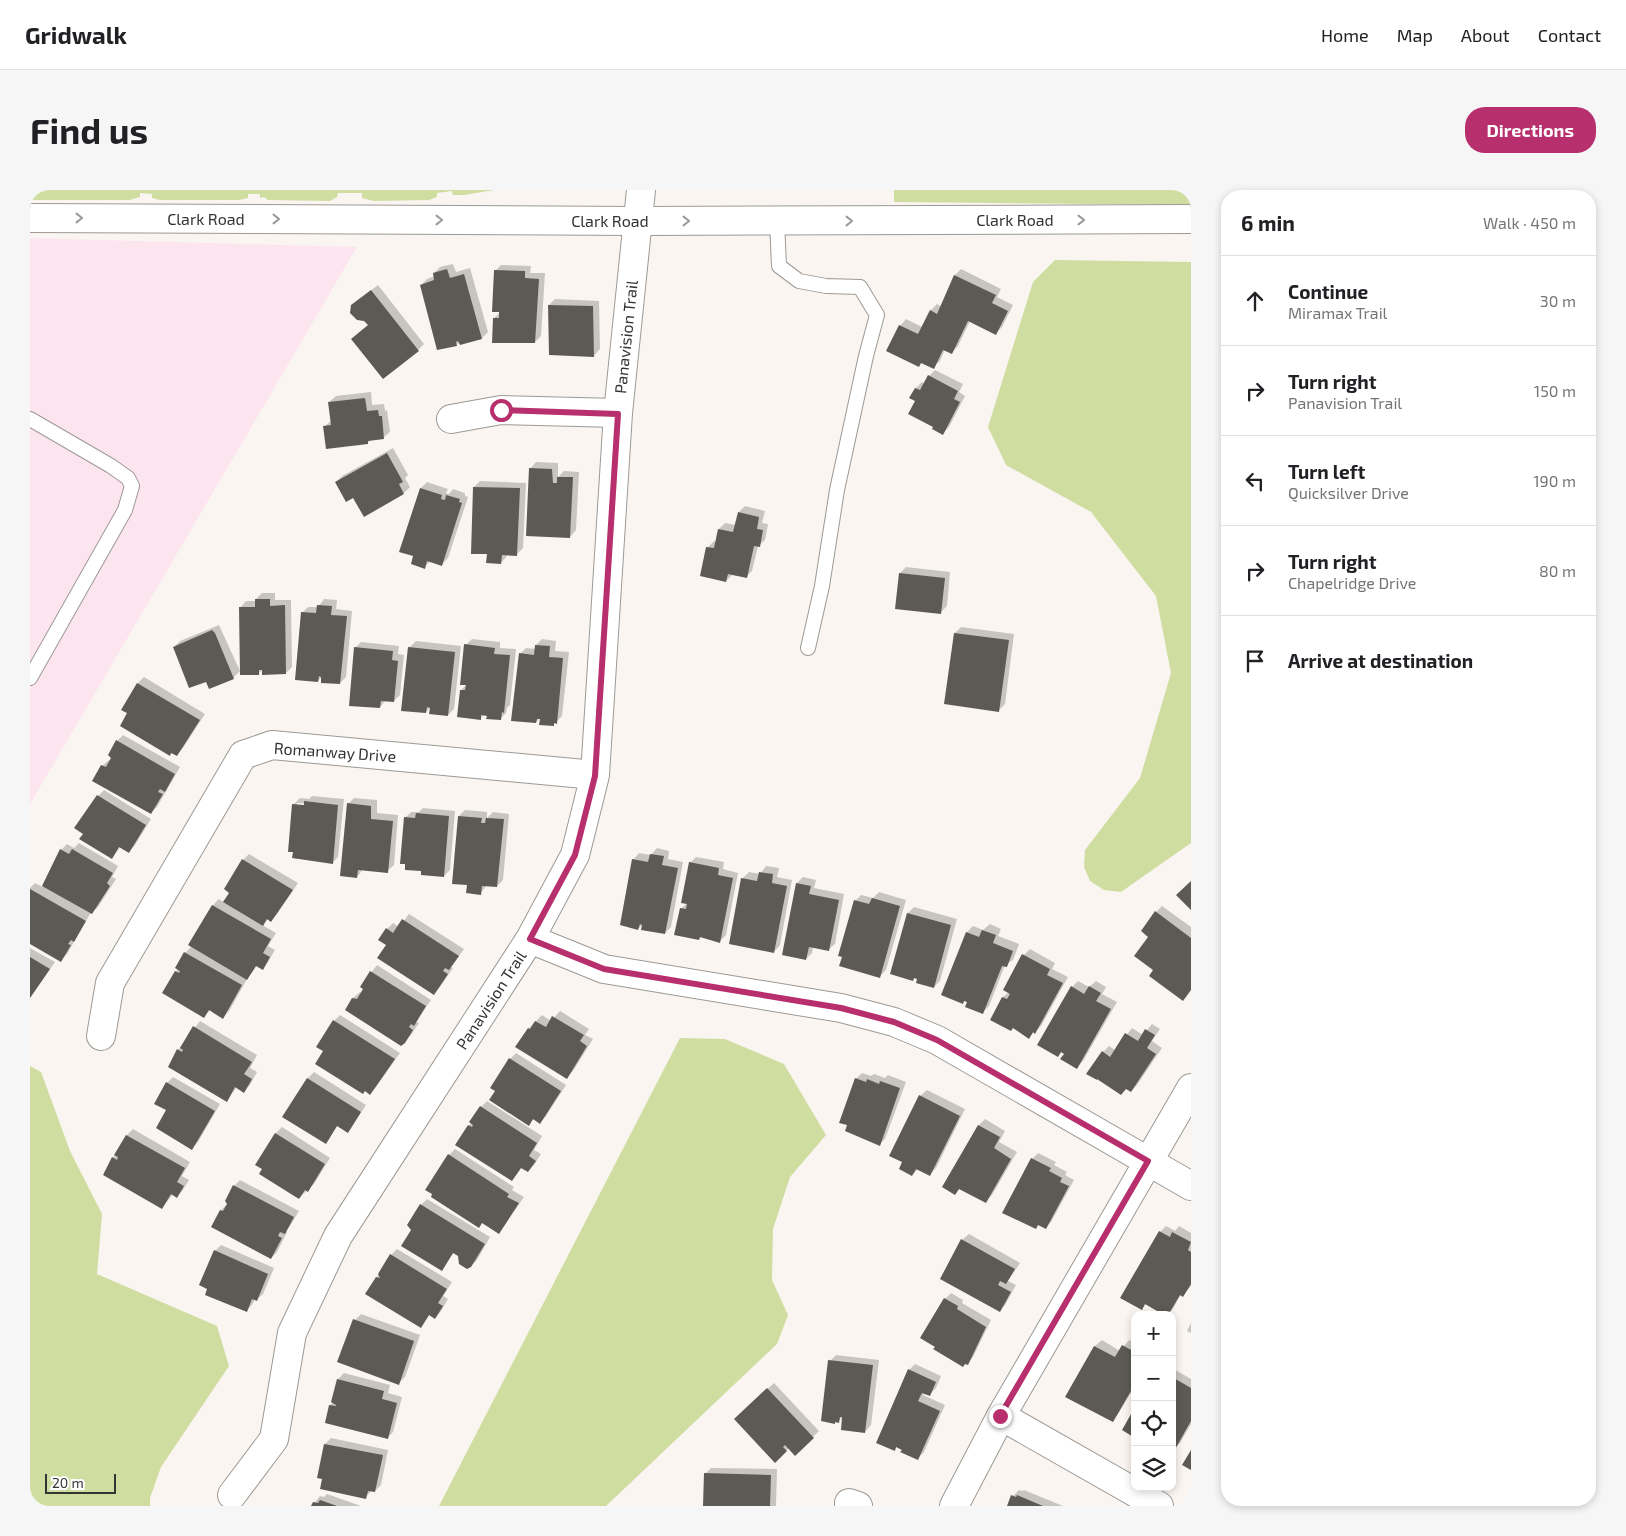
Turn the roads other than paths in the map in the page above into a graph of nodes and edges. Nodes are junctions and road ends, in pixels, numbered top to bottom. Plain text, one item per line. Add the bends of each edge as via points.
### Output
1 (641, 190) edge
2 (30, 218) edge
3 (1191, 219) edge
4 (638, 221) junction
5 (777, 222) junction
6 (618, 414) junction
7 (30, 419) edge
8 (451, 419) dead end
9 (808, 648) dead end
10 (30, 678) edge
11 (595, 776) junction
12 (530, 939) junction
13 (102, 1036) dead end
14 (1191, 1088) edge
15 (1148, 1161) junction
16 (1191, 1186) edge
17 (1000, 1416) junction
18 (232, 1495) dead end
19 (954, 1506) edge
20 (1159, 1506) edge

1 - 4 street, Panavision Trail
2 -> 4 street, Clark Road
5 -> 3 street, Clark Road
4 -> 5 street, Clark Road
4 - 6 street, Panavision Trail
5 - 9 lane via 779,266 799,281 826,286 860,286 877,315 837,490 822,586
6 - 8 street via 501,410
6 - 11 street, Panavision Trail
7 - 10 lane via 111,466 128,478 132,486 125,510
11 - 12 street, Panavision Trail via 575,855
11 - 13 street, Romanway Drive via 272,745 243,754 110,983
12 - 15 street via 604,969 841,1008 894,1022 937,1040
12 - 18 street, Panavision Trail via 338,1236 292,1333 274,1439
14 - 15 street
15 - 16 street
15 - 17 street
17 - 19 street
17 - 20 street

